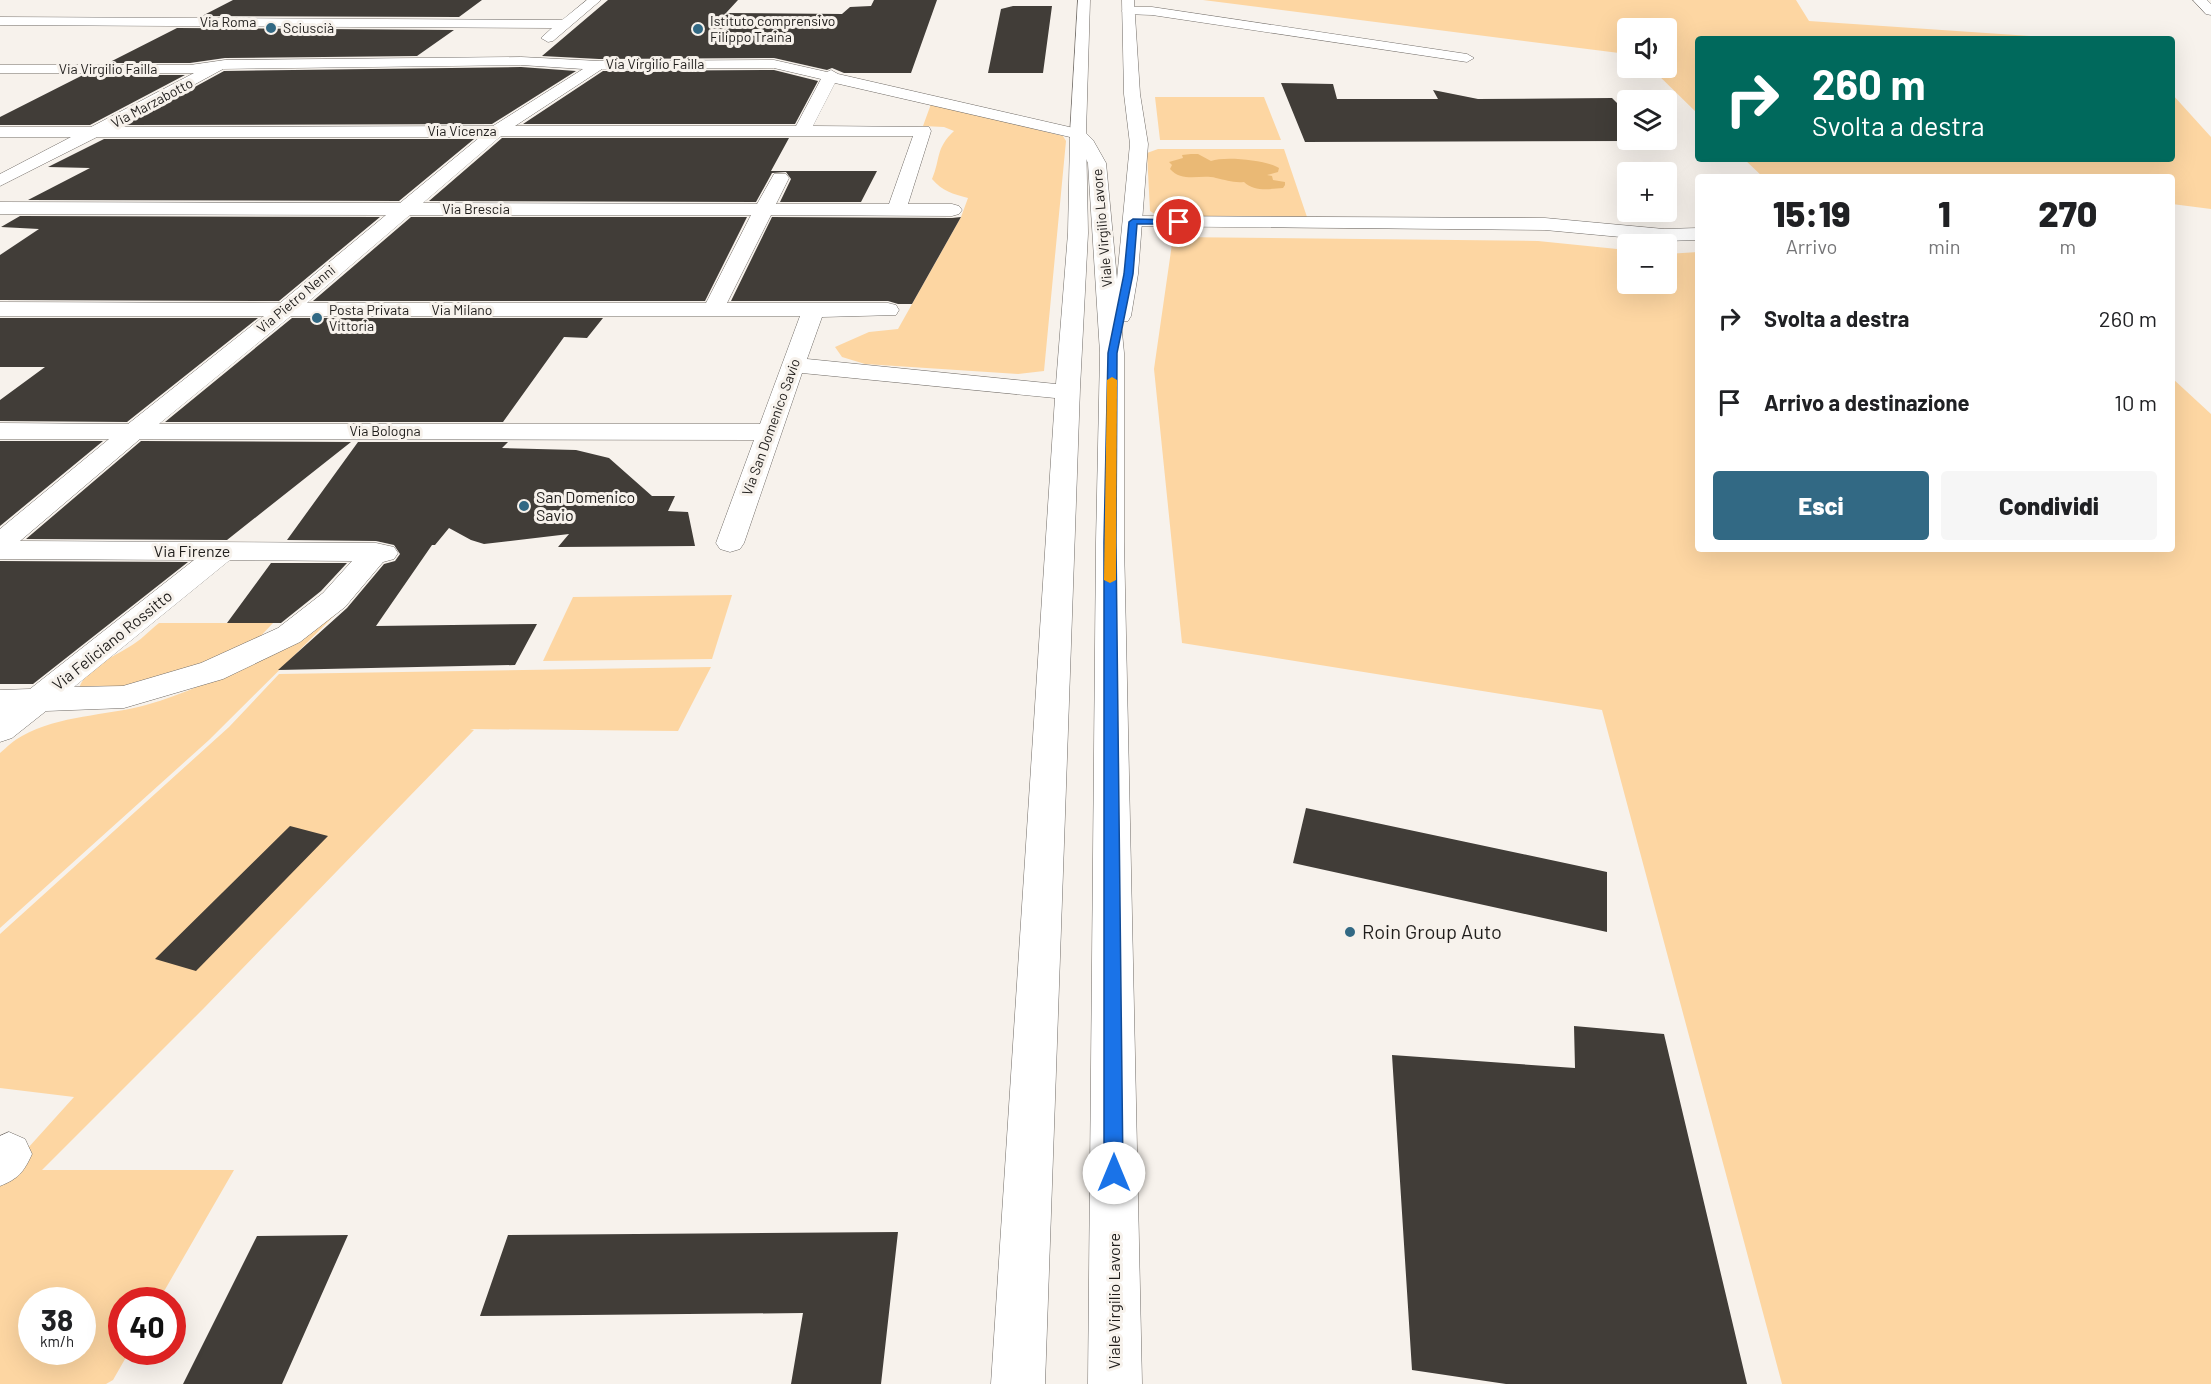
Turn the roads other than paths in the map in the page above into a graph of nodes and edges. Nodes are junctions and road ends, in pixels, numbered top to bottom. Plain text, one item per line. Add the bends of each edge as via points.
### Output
1 (595, 0) edge
2 (1084, 0) edge
3 (2199, 0) edge
4 (1129, 5) edge
5 (28, 8) dead end
6 (2211, 11) edge
7 (371, 12) dead end
8 (0, 20) edge
9 (303, 23) junction
10 (353, 23) junction
11 (564, 24) junction
12 (274, 38) dead end
13 (254, 48) dead end
14 (1467, 58) dead end
15 (522, 60) junction
16 (600, 65) junction
17 (220, 66) junction
18 (0, 69) edge
19 (831, 75) junction
20 (97, 131) junction
21 (497, 131) junction
22 (802, 131) junction
23 (0, 132) edge
24 (1078, 134) junction
25 (780, 178) dead end
26 (0, 182) edge
27 (0, 208) edge
28 (404, 209) junction
29 (763, 209) junction
30 (897, 210) junction
31 (952, 210) dead end
32 (1133, 222) junction
33 (1695, 234) edge
34 (0, 309) edge
35 (285, 310) junction
36 (713, 310) junction
37 (813, 310) junction
38 (888, 310) dead end
39 (1113, 353) junction
40 (794, 364) junction
41 (1068, 392) junction
42 (0, 431) edge
43 (134, 431) junction
44 (770, 432) junction
45 (729, 543) dead end
46 (0, 544) edge
47 (0, 550) edge
48 (224, 551) junction
49 (37, 700) junction
50 (0, 701) edge
51 (0, 730) edge
52 (1018, 1384) edge
53 (1115, 1384) edge

1 - 11 street
2 - 24 street
3 - 6 street
4 - 14 street
4 - 32 street, Viale Virgilio Lavore via 1132,94 1139,144
5 - 8 street
7 - 10 street
8 - 9 street, Via Roma
9 - 10 street, Via Roma
9 - 12 street
10 - 11 street, Via Roma
11 - 15 street
13 - 17 street, Via Marzabotto
15 - 16 street, Via Virgilio Failla
15 - 17 street, Via Virgilio Failla
16 - 19 street, Via Virgilio Failla via 774,64
16 - 21 street, Via Pietro Nenni
17 - 18 street, Via Virgilio Failla
17 - 20 street, Via Marzabotto
19 - 22 street
19 - 24 street, Via Virgilio Failla
20 - 21 street, Via Vicenza
20 - 23 street, Via Vicenza
20 - 26 street, Via Marzabotto
21 - 22 street, Via Vicenza
21 - 28 street, Via Pietro Nenni
22 - 30 street, Via Vicenza via 923,131
24 - 39 street, Viale Virgilio Lavore via 1097,163
24 - 41 street via 1078,233
25 - 29 street
27 - 28 street, Via Brescia
28 - 29 street, Via Brescia
28 - 35 street, Via Pietro Nenni
29 - 30 street, Via Brescia
29 - 36 street
30 - 31 street, Via Brescia
32 - 33 street via 1545,224
32 - 39 street, Viale Virgilio Lavore
34 - 35 street, Via Milano
35 - 36 street, Via Milano
35 - 43 street, Via Pietro Nenni
36 - 37 street, Via Milano
37 - 38 street, Via Milano
37 - 40 street, Via San Domenico Savio
39 - 53 street, Viale Virgilio Lavore via 1110,542
40 - 41 street
40 - 44 street, Via San Domenico Savio
41 - 52 street
42 - 43 street, Via Bologna
43 - 44 street, Via Bologna
43 - 46 street, Via Pietro Nenni
44 - 45 street, Via San Domenico Savio
47 - 48 street, Via Firenze
48 - 49 street, Via Feliciano Rossitto
48 - 49 street, Via Firenze via 380,552 334,600 289,634 212,671 124,697
49 - 50 street
49 - 51 street, Via Feliciano Rossitto

